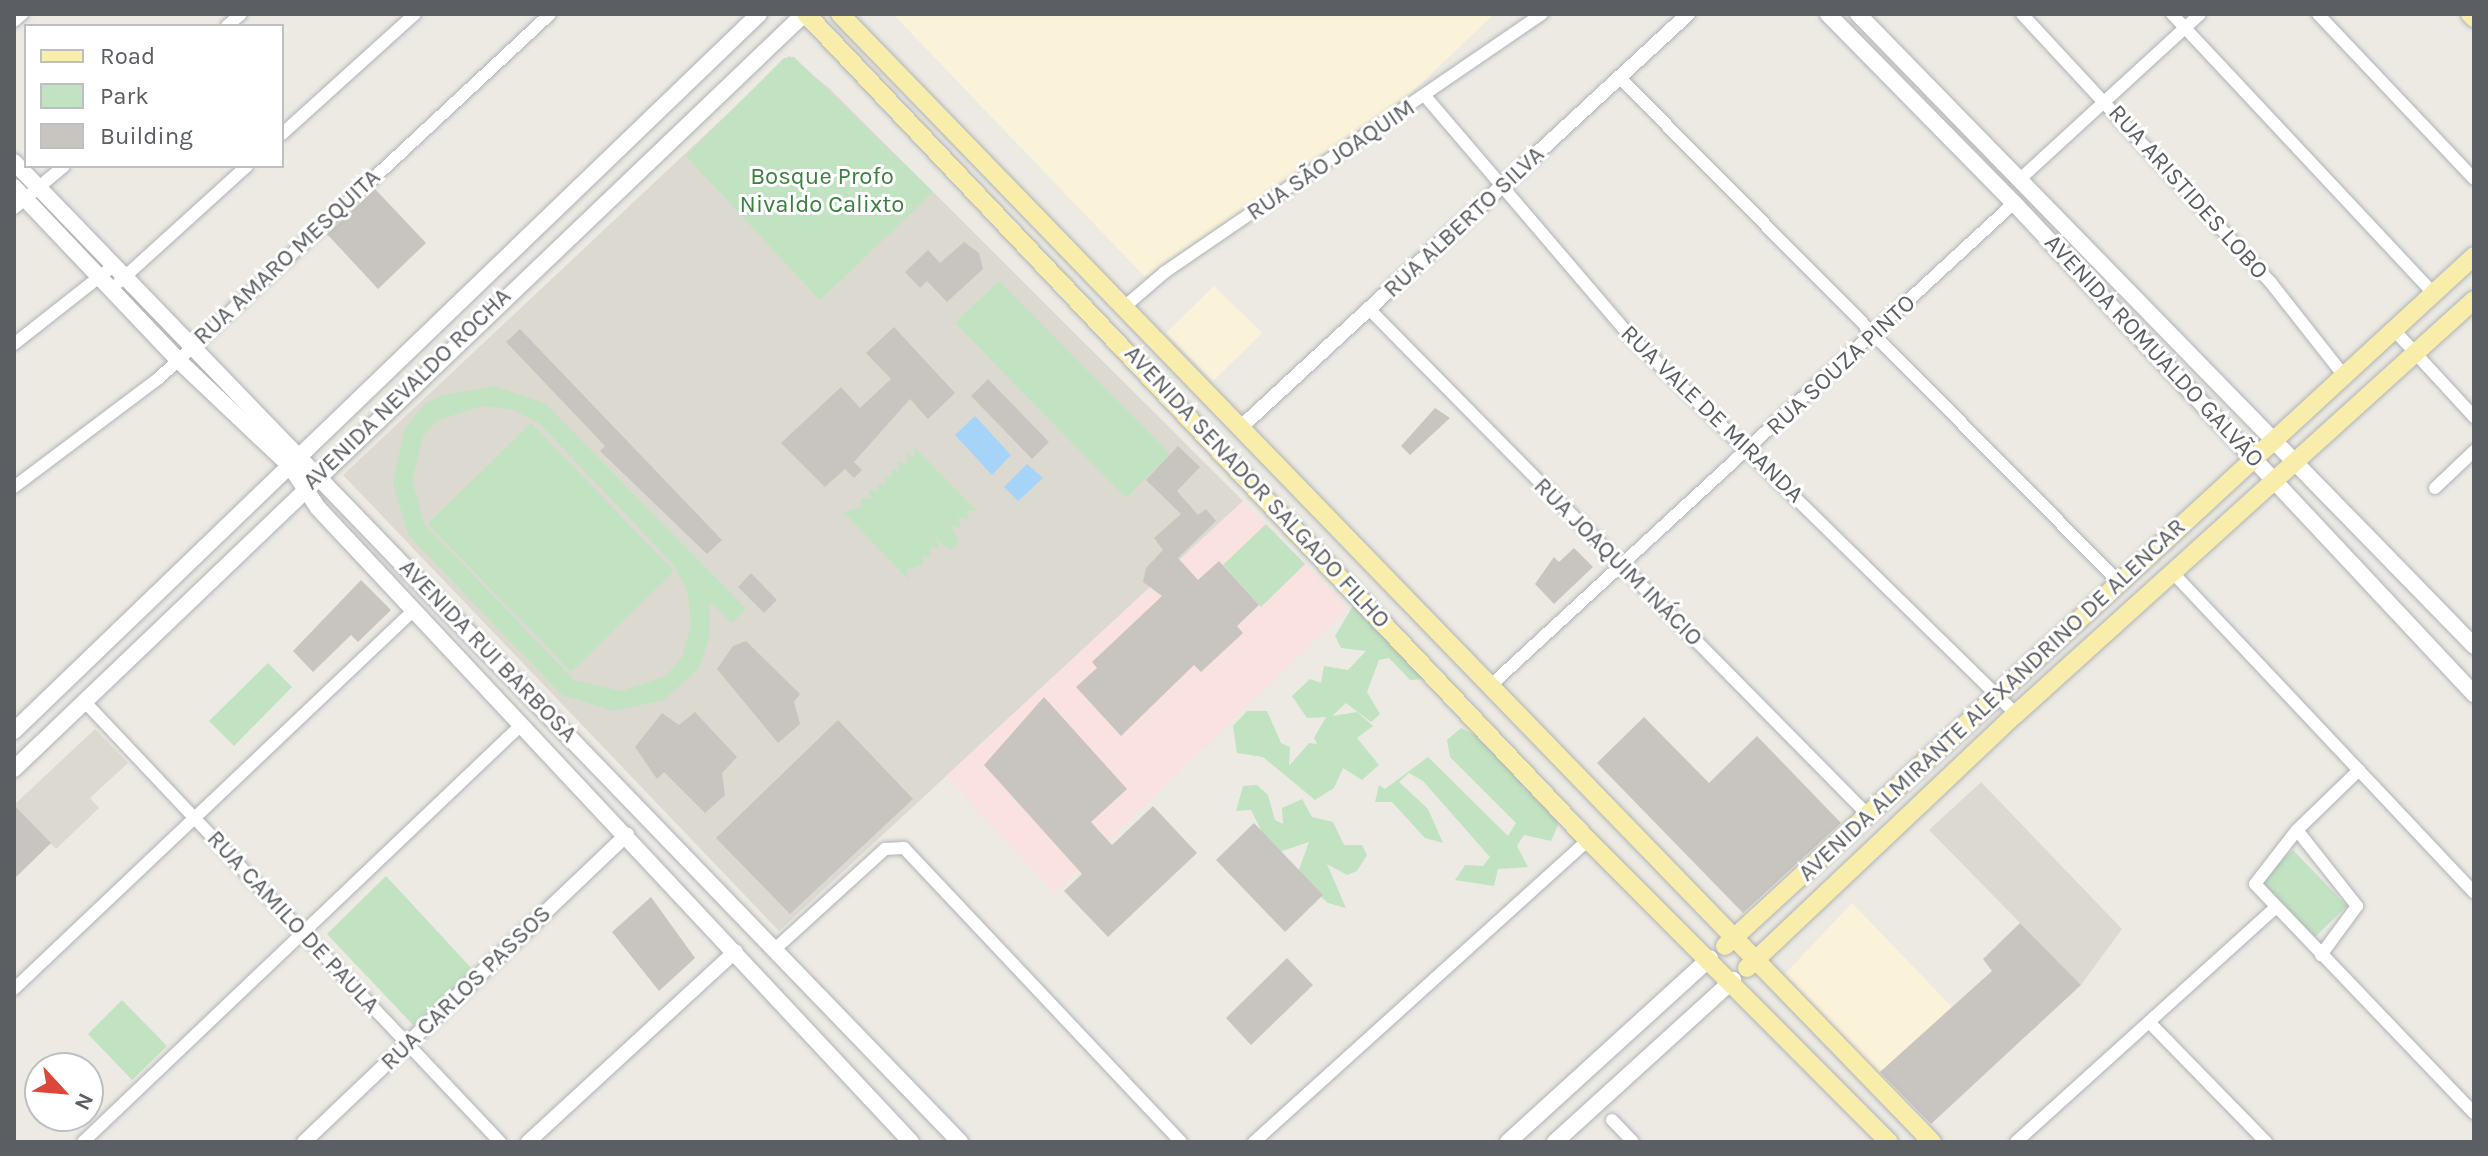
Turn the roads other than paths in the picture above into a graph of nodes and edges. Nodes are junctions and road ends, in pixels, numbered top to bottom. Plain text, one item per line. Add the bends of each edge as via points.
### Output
1 (22, 14) edge
2 (415, 14) edge
3 (550, 14) edge
4 (759, 14) edge
5 (805, 14) edge
6 (840, 14) edge
7 (1542, 14) edge
8 (1688, 14) edge
9 (1828, 14) edge
10 (1858, 14) edge
11 (2022, 14) edge
12 (2172, 14) edge
13 (2200, 14) edge
14 (2318, 14) edge
15 (14, 21) edge
16 (2186, 28) junction
17 (1619, 77) junction
18 (1425, 96) junction
19 (2105, 101) junction
20 (284, 132) edge
21 (14, 162) edge
22 (62, 168) edge
23 (245, 168) edge
24 (2020, 179) junction
25 (2474, 179) edge
26 (39, 187) junction
27 (1500, 190) junction
28 (18, 198) edge
29 (1021, 199) junction
30 (2014, 203) junction
31 (1002, 217) junction
32 (2474, 256) edge
33 (112, 278) junction
34 (2434, 294) junction
35 (2474, 300) edge
36 (1123, 308) junction
37 (1369, 309) junction
38 (2395, 331) junction
39 (1876, 334) junction
40 (14, 344) edge
41 (192, 347) junction
42 (2416, 356) junction
43 (178, 360) junction
44 (2345, 377) junction
45 (2474, 417) edge
46 (1240, 428) junction
47 (2274, 439) junction
48 (1750, 450) junction
49 (2474, 451) edge
50 (2254, 458) junction
51 (295, 460) junction
52 (2296, 463) junction
53 (319, 475) junction
54 (2276, 482) junction
55 (14, 487) edge
56 (2435, 488) dead end
57 (303, 491) junction
58 (1624, 568) junction
59 (2174, 574) junction
60 (2119, 582) junction
61 (2091, 609) junction
62 (414, 610) junction
63 (2105, 636) junction
64 (2474, 646) edge
65 (506, 668) junction
66 (482, 684) junction
67 (1490, 686) junction
68 (529, 693) junction
69 (2474, 694) edge
70 (1998, 695) junction
71 (85, 702) junction
72 (503, 707) junction
73 (2016, 714) junction
74 (521, 725) junction
75 (14, 731) edge
76 (14, 769) edge
77 (2359, 770) junction
78 (1867, 814) junction
79 (195, 818) junction
80 (2297, 830) junction
81 (627, 834) junction
82 (1588, 840) junction
83 (2474, 892) edge
84 (726, 898) junction
85 (2274, 909) junction
86 (702, 913) junction
87 (303, 933) junction
88 (1732, 940) junction
89 (775, 949) junction
90 (736, 951) junction
91 (2321, 955) junction
92 (1710, 958) junction
93 (1754, 962) junction
94 (1733, 980) junction
95 (14, 989) edge
96 (2149, 1022) junction
97 (407, 1044) junction
98 (2474, 1113) edge
99 (1612, 1120) dead end
100 (83, 1142) edge
101 (304, 1142) edge
102 (500, 1142) edge
103 (528, 1142) edge
104 (911, 1142) edge
105 (960, 1142) edge
106 (1181, 1142) edge
107 (1254, 1142) edge
108 (1508, 1142) edge
109 (1555, 1142) edge
110 (1633, 1142) edge
111 (1889, 1142) edge
112 (1932, 1142) edge
113 (2016, 1142) edge
114 (2266, 1142) edge

1 - 15 street
2 - 20 street
3 - 41 street, RUA AMARO MESQUITA
4 - 51 main road, AVENIDA NEVALDO ROCHA
5 - 31 main road, AVENIDA SENADOR SALGADO FILHO
5 - 53 main road, AVENIDA NEVALDO ROCHA
6 - 29 main road, AVENIDA SENADOR SALGADO FILHO
7 - 18 street, RUA SÃO JOAQUIM
8 - 17 street, RUA ALBERTO SILVA
9 - 30 main road, AVENIDA ROMUALDO GALVÃO
10 - 24 main road, AVENIDA ROMUALDO GALVÃO
11 - 19 street, RUA ARISTIDES LOBO
12 - 16 street
13 - 16 street
14 - 25 street
16 - 19 street
16 - 34 street
17 - 27 street, RUA ALBERTO SILVA
17 - 39 street
18 - 27 street, RUA VALE DE MIRANDA
18 - 36 street, RUA SÃO JOAQUIM via 1165,272
19 - 24 street
19 - 44 street, RUA ARISTIDES LOBO via 2271,283
21 - 26 main road, AVENIDA RUI BARBOSA
22 - 26 street
23 - 33 street
24 - 47 main road, AVENIDA ROMUALDO GALVÃO
26 - 28 street
26 - 33 main road, AVENIDA RUI BARBOSA
27 - 37 street, RUA ALBERTO SILVA
27 - 48 street, RUA VALE DE MIRANDA via 1628,334
28 - 33 main road, AVENIDA RUI BARBOSA
29 - 31 main road via 1002,202
29 - 36 main road, AVENIDA SENADOR SALGADO FILHO
30 - 39 street, RUA SOUZA PINTO
30 - 50 main road, AVENIDA ROMUALDO GALVÃO
31 - 82 main road, AVENIDA SENADOR SALGADO FILHO
32 - 34 main road, AVENIDA ALMIRANTE ALEXANDRINO DE ALENCAR
33 - 40 street
33 - 41 main road, AVENIDA RUI BARBOSA
33 - 43 main road, AVENIDA RUI BARBOSA
34 - 38 main road, AVENIDA ALMIRANTE ALEXANDRINO DE ALENCAR
35 - 42 main road, AVENIDA ALMIRANTE ALEXANDRINO DE ALENCAR
36 - 46 main road, AVENIDA SENADOR SALGADO FILHO
37 - 46 street, RUA ALBERTO SILVA
37 - 58 street, RUA JOAQUIM INÁCIO
38 - 42 street
38 - 44 main road, AVENIDA ALMIRANTE ALEXANDRINO DE ALENCAR
39 - 48 street, RUA SOUZA PINTO
39 - 60 street
41 - 43 street, RUA AMARO MESQUITA
41 - 51 main road, AVENIDA RUI BARBOSA
42 - 45 street
42 - 52 main road, AVENIDA ALMIRANTE ALEXANDRINO DE ALENCAR
43 - 51 main road, AVENIDA RUI BARBOSA
43 - 55 street, RUA AMARO MESQUITA
44 - 47 main road, AVENIDA ALMIRANTE ALEXANDRINO DE ALENCAR
46 - 67 main road, AVENIDA SENADOR SALGADO FILHO
47 - 50 main road, AVENIDA ALMIRANTE ALEXANDRINO DE ALENCAR
47 - 52 main road, AVENIDA ROMUALDO GALVÃO
48 - 58 street, RUA SOUZA PINTO
48 - 70 street, RUA VALE DE MIRANDA
49 - 56 street
50 - 54 main road, AVENIDA ROMUALDO GALVÃO
50 - 60 main road, AVENIDA ALMIRANTE ALEXANDRINO DE ALENCAR
51 - 53 main road, AVENIDA RUI BARBOSA
51 - 57 main road, AVENIDA RUI BARBOSA
51 - 75 main road, AVENIDA NEVALDO ROCHA
52 - 54 main road, AVENIDA ALMIRANTE ALEXANDRINO DE ALENCAR
52 - 64 main road, AVENIDA ROMUALDO GALVÃO
53 - 57 main road, AVENIDA NEVALDO ROCHA
53 - 65 main road, AVENIDA RUI BARBOSA
54 - 59 main road, AVENIDA ALMIRANTE ALEXANDRINO DE ALENCAR
54 - 69 main road, AVENIDA ROMUALDO GALVÃO
57 - 62 main road, AVENIDA RUI BARBOSA
57 - 71 main road, AVENIDA NEVALDO ROCHA
58 - 67 street, RUA SOUZA PINTO
58 - 78 street, RUA JOAQUIM INÁCIO
59 - 63 main road, AVENIDA ALMIRANTE ALEXANDRINO DE ALENCAR
59 - 77 street
60 - 61 main road, AVENIDA ALMIRANTE ALEXANDRINO DE ALENCAR
61 - 63 main road via 2085,627 2093,637
61 - 70 main road, AVENIDA ALMIRANTE ALEXANDRINO DE ALENCAR
62 - 66 main road, AVENIDA RUI BARBOSA
62 - 79 street
63 - 73 main road, AVENIDA ALMIRANTE ALEXANDRINO DE ALENCAR
65 - 66 main road
65 - 68 main road, AVENIDA RUI BARBOSA
66 - 72 main road, AVENIDA RUI BARBOSA
67 - 88 main road, AVENIDA SENADOR SALGADO FILHO
68 - 72 main road
68 - 84 main road, AVENIDA RUI BARBOSA
70 - 73 street, RUA VALE DE MIRANDA
70 - 78 main road, AVENIDA ALMIRANTE ALEXANDRINO DE ALENCAR
71 - 76 main road, AVENIDA NEVALDO ROCHA
71 - 79 street, RUA CAMILO DE PAULA
72 - 74 main road, AVENIDA RUI BARBOSA
73 - 93 main road, AVENIDA ALMIRANTE ALEXANDRINO DE ALENCAR
74 - 81 main road, AVENIDA RUI BARBOSA
74 - 87 street
77 - 80 street
77 - 83 street
78 - 88 main road, AVENIDA ALMIRANTE ALEXANDRINO DE ALENCAR
79 - 87 street, RUA CAMILO DE PAULA
79 - 95 street
80 - 85 street via 2258,874 2258,893
80 - 91 street via 2357,906
81 - 86 main road, AVENIDA RUI BARBOSA
81 - 97 street, RUA CARLOS PASSOS
82 - 92 main road, AVENIDA SENADOR SALGADO FILHO
82 - 107 street
84 - 86 main road
84 - 89 main road, AVENIDA RUI BARBOSA
85 - 91 street
85 - 96 street
86 - 90 main road, AVENIDA RUI BARBOSA
87 - 97 street, RUA CAMILO DE PAULA
87 - 100 street
88 - 92 main road, AVENIDA ALMIRANTE ALEXANDRINO DE ALENCAR
88 - 93 main road, AVENIDA SENADOR SALGADO FILHO
89 - 105 main road, AVENIDA RUI BARBOSA
89 - 106 street via 885,849 904,848
90 - 103 street
90 - 104 main road, AVENIDA RUI BARBOSA
91 - 98 street
92 - 94 main road, AVENIDA SENADOR SALGADO FILHO
92 - 108 main road, AVENIDA ALMIRANTE ALEXANDRINO DE ALENCAR
93 - 94 main road, AVENIDA ALMIRANTE ALEXANDRINO DE ALENCAR
93 - 112 main road, AVENIDA SENADOR SALGADO FILHO
94 - 109 main road, AVENIDA ALMIRANTE ALEXANDRINO DE ALENCAR
94 - 111 main road, AVENIDA SENADOR SALGADO FILHO
96 - 113 street
96 - 114 street
97 - 101 street, RUA CARLOS PASSOS
97 - 102 street, RUA CAMILO DE PAULA
99 - 110 street

